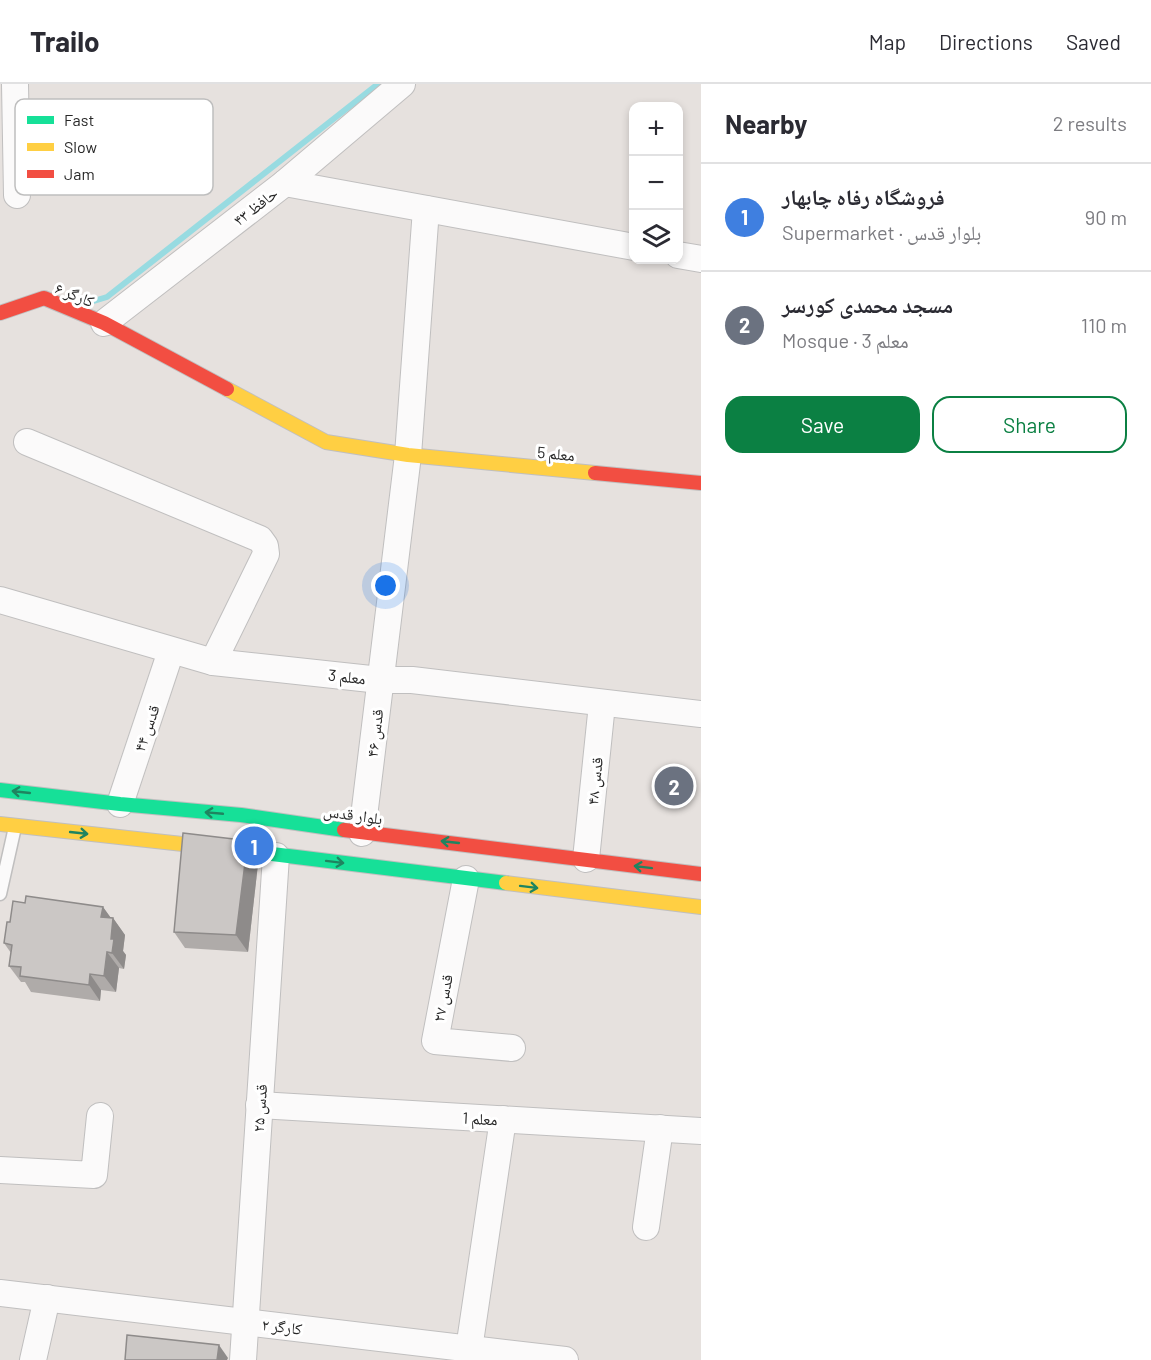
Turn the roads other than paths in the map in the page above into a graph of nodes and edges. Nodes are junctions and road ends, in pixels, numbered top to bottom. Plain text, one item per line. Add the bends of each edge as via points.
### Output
1 (15, 84) edge
2 (402, 84) edge
3 (15, 99) edge
4 (285, 183) junction
5 (426, 209) junction
6 (629, 246) edge
7 (683, 256) edge
8 (701, 259) edge
9 (0, 313) edge
10 (104, 323) junction
11 (27, 442) dead end
12 (408, 455) junction
13 (701, 483) edge
14 (0, 600) edge
15 (171, 651) junction
16 (213, 662) junction
17 (381, 680) junction
18 (602, 704) junction
19 (701, 714) edge
20 (0, 790) edge
21 (120, 804) junction
22 (241, 815) junction
23 (0, 824) edge
24 (308, 824) junction
25 (15, 826) junction
26 (362, 833) junction
27 (288, 846) junction
28 (233, 849) junction
29 (303, 858) junction
30 (586, 859) junction
31 (701, 874) edge
32 (466, 879) junction
33 (0, 894) edge
34 (701, 907) edge
35 (512, 1048) dead end
36 (259, 1105) junction
37 (100, 1116) dead end
38 (503, 1119) junction
39 (660, 1128) junction
40 (701, 1131) edge
41 (0, 1170) edge
42 (646, 1227) dead end
43 (0, 1293) edge
44 (47, 1299) junction
45 (246, 1322) junction
46 (469, 1349) junction
47 (33, 1360) edge
48 (243, 1360) edge
49 (565, 1360) edge

1 - 3 street
2 - 4 street, حافظ ۴۳
4 - 5 street
4 - 10 street, حافظ ۴۳
5 - 6 street
5 - 12 street, قدس ۴۶
7 - 8 street
9 - 10 main road, کارگر ۶ via 44,298
10 - 12 main road, کارگر ۶ via 326,442
11 - 16 street via 260,538 266,554
12 - 13 main road, معلم 5
12 - 17 street, قدس ۴۶
14 - 15 street, معلم 3
15 - 16 street, معلم 3
15 - 21 street, قدس ۴۴
16 - 17 street, معلم 3
17 - 18 street, معلم 3 via 412,680
17 - 26 street, قدس ۴۶
18 - 19 street, معلم 3
18 - 30 street, قدس ۴۸
21 -> 20 main road, بلوار قدس
22 -> 21 main road, بلوار قدس
22 - 24 main road, بلوار قدس
22 - 28 main road via 248,834
23 - 25 main road
24 - 26 main road, بلوار قدس
24 - 27 main road via 295,832
25 -> 28 main road
25 - 33 lane
30 -> 26 main road, بلوار قدس
27 - 28 main road
27 - 29 main road
27 - 29 main road
27 - 36 street, قدس ۲۵
29 -> 32 main road
31 -> 30 main road, بلوار قدس
32 -> 34 main road
32 - 35 street, قدس ۲۷ via 435,1041
36 - 38 street, معلم 1
36 - 45 street, قدس ۲۵
37 - 41 street via 94,1175
38 - 39 street, معلم 1
38 - 46 street
39 - 40 street, معلم 1
39 - 42 street
43 - 44 street, کارگر ۲
44 - 45 street, کارگر ۲
44 - 47 street
45 - 46 street, کارگر ۲
45 - 48 street, قدس ۲۵
46 - 49 street, کارگر ۲

